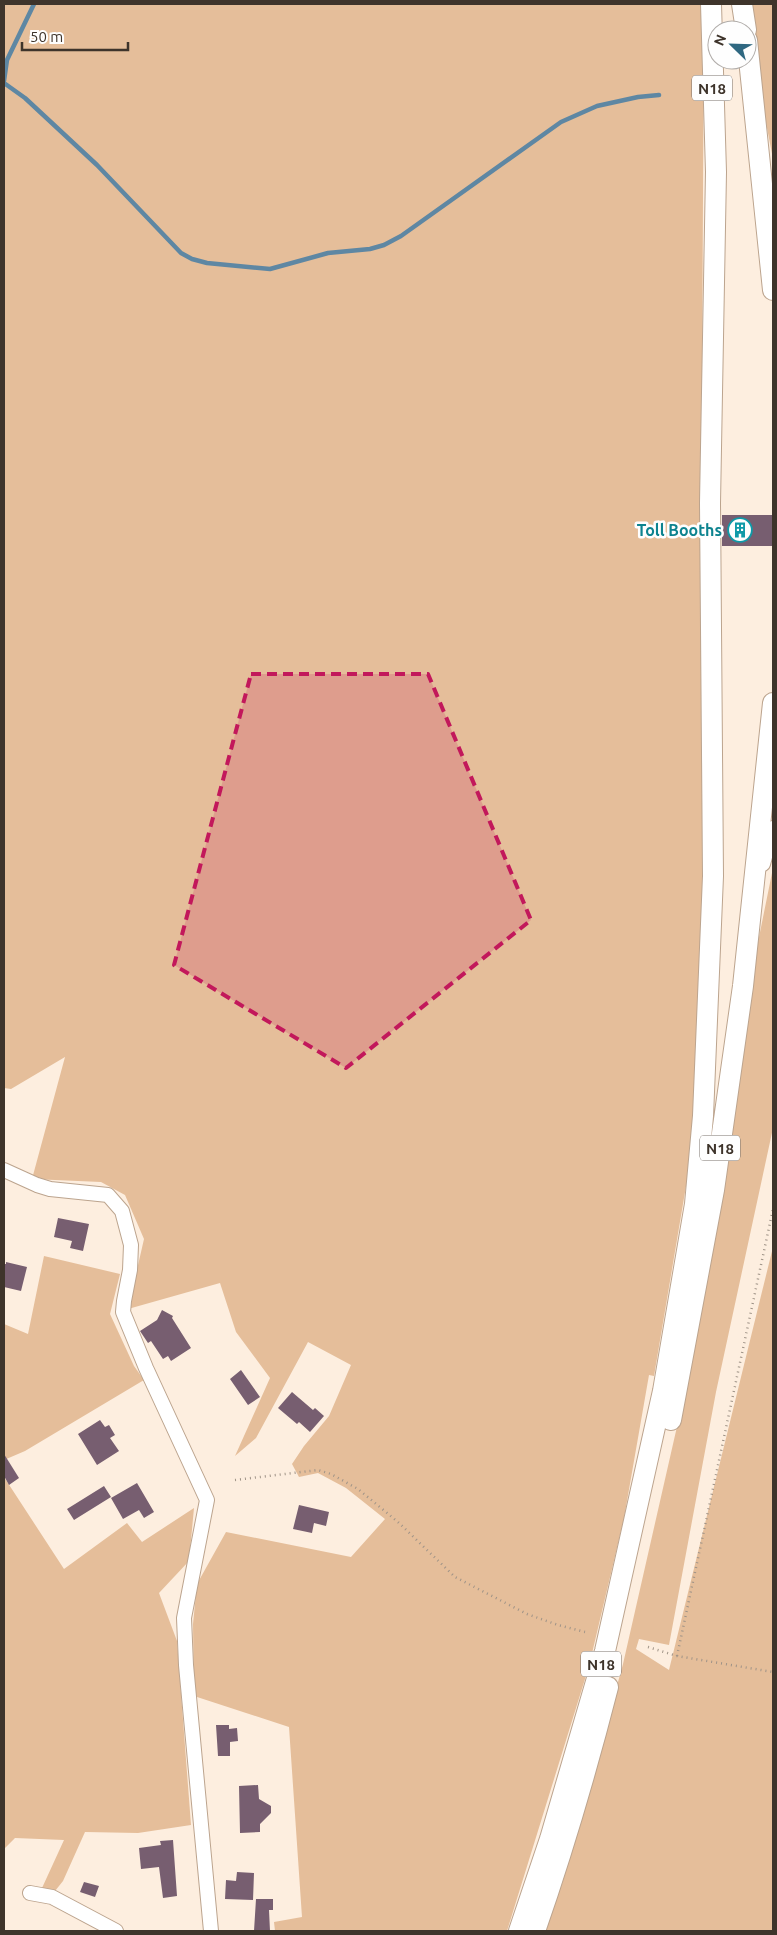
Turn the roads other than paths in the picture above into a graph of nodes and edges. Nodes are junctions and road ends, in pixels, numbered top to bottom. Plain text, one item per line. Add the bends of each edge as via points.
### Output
1 (711, 4) edge
2 (742, 4) edge
3 (744, 20) edge
4 (750, 70) edge
5 (759, 157) junction
6 (773, 211) edge
7 (773, 290) edge
8 (773, 703) edge
9 (773, 828) edge
10 (752, 900) junction
11 (4, 1170) edge
12 (30, 1893) dead end
13 (116, 1931) edge
14 (211, 1931) edge
15 (519, 1931) edge
16 (535, 1931) edge

1 - 15 highway, N18 via 716,172 710,503 713,876 703,1116 695,1204 663,1391 605,1651 550,1839
2 - 3 highway
4 - 5 highway, N18
5 - 6 street
5 - 7 highway, N18
8 - 10 highway, N18
9 - 10 street
10 - 16 highway, N18 via 715,1180 677,1394 595,1738
11 - 14 street via 50,1189 108,1195 122,1210 131,1245 123,1312 207,1500 184,1618
12 - 13 street via 52,1897

